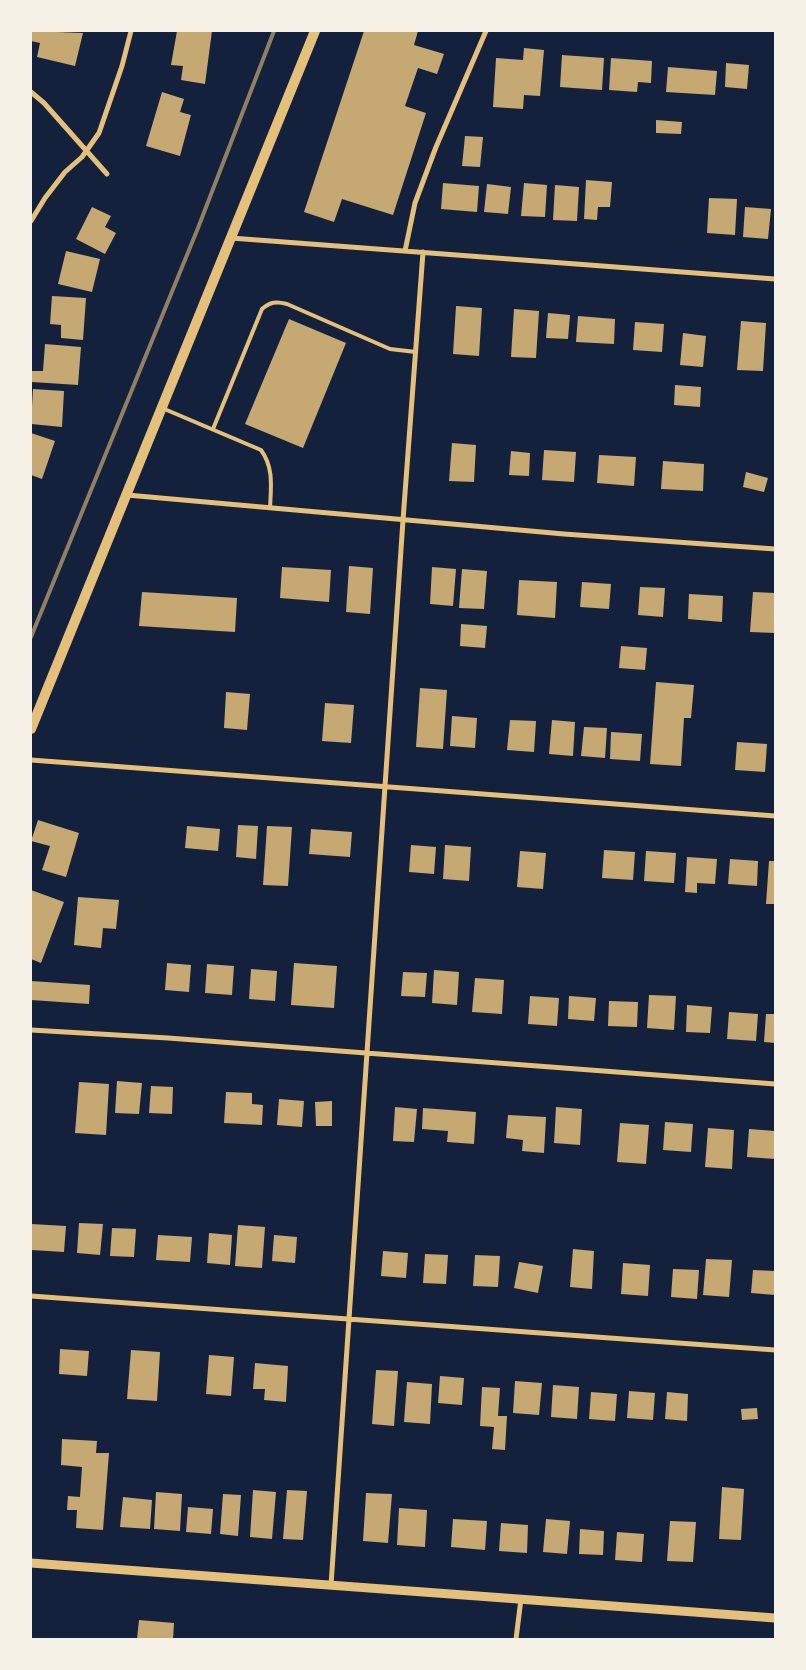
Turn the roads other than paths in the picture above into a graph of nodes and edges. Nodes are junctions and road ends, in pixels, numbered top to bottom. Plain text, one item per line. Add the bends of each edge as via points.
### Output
1 (131, 31) edge
2 (315, 31) edge
3 (486, 31) edge
4 (31, 92) edge
5 (87, 151) junction
6 (107, 174) dead end
7 (31, 220) edge
8 (231, 238) junction
9 (405, 250) junction
10 (424, 252) junction
11 (775, 279) edge
12 (416, 352) junction
13 (162, 408) junction
14 (213, 429) junction
15 (126, 495) junction
16 (270, 508) junction
17 (403, 520) junction
18 (775, 549) edge
19 (31, 729) edge
20 (31, 760) edge
21 (385, 786) junction
22 (775, 816) edge
23 (31, 1030) edge
24 (367, 1053) junction
25 (775, 1084) edge
26 (31, 1296) edge
27 (349, 1319) junction
28 (775, 1350) edge
29 (31, 1563) edge
30 (331, 1585) junction
31 (520, 1599) junction
32 (775, 1618) edge
33 (516, 1639) edge

1 - 5 street via 107,113
2 - 8 main road
3 - 9 street via 415,203
4 - 5 street
5 - 6 street
5 - 7 street via 60,178
8 - 9 street
8 - 13 main road
9 - 10 street
10 - 11 street
10 - 12 street
12 - 14 lane via 390,349 286,304 269,303 262,309
12 - 17 street
13 - 14 lane
13 - 15 main road
14 - 16 lane via 261,450 267,458 271,472
15 - 16 street
15 - 19 main road
16 - 17 street
17 - 18 street
17 - 21 street
20 - 21 street
21 - 22 street
21 - 24 street
23 - 24 street
24 - 25 street
24 - 27 street
26 - 27 street
27 - 28 street
27 - 30 street
29 - 30 street
30 - 31 street
31 - 32 street
31 - 33 street

